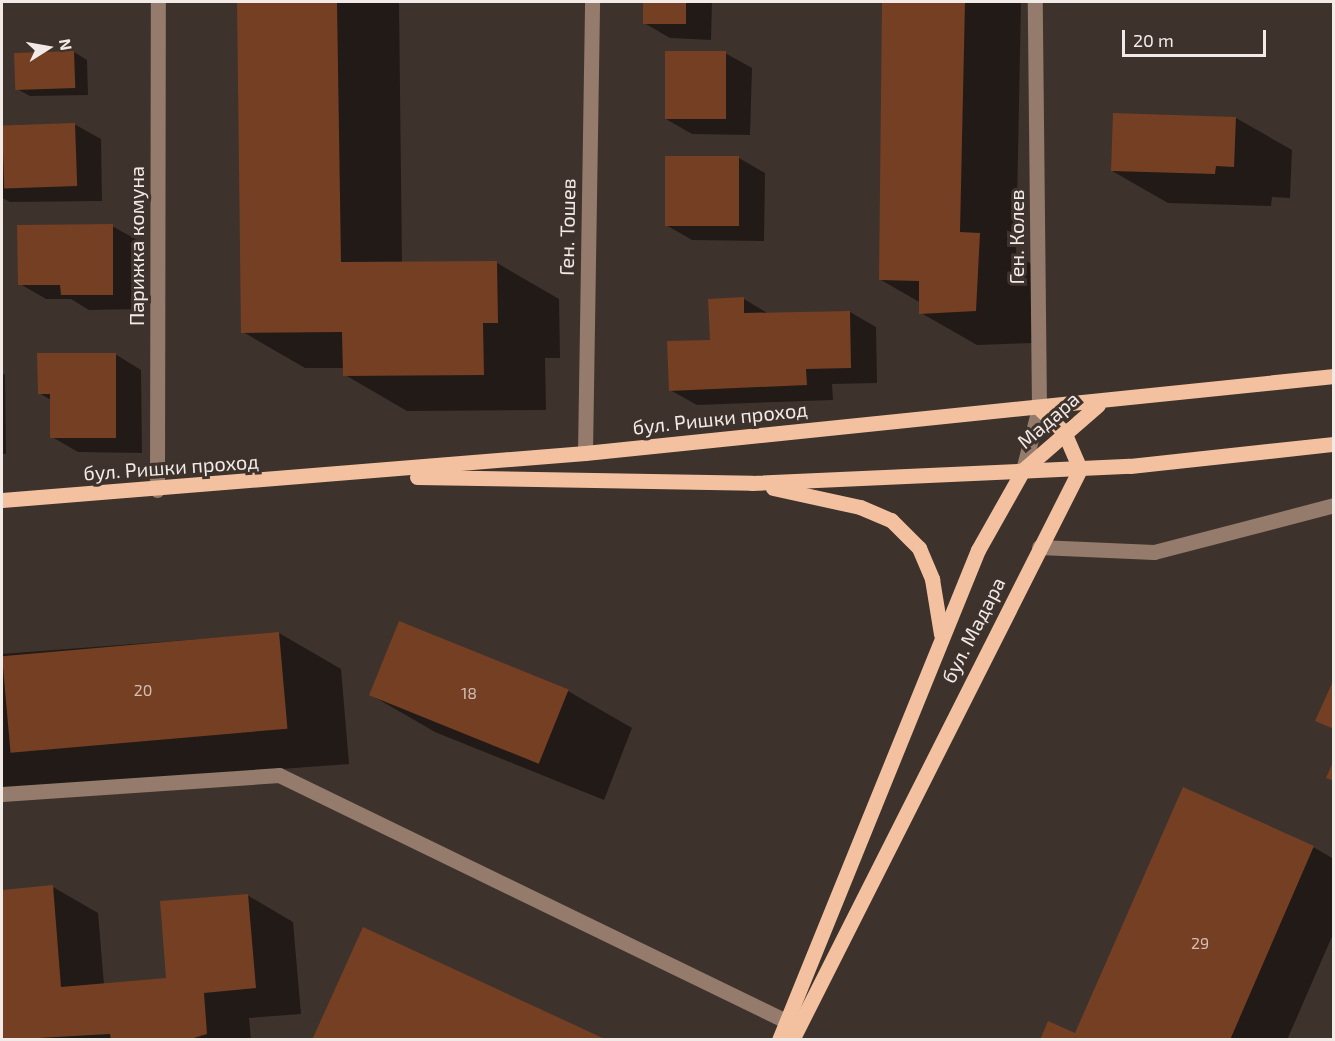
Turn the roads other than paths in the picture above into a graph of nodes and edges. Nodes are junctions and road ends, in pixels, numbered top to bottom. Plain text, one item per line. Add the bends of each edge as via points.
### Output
1 (158, 2) edge
2 (592, 2) edge
3 (1035, 2) edge
4 (1334, 376) edge
5 (1101, 403) junction
6 (1039, 408) junction
7 (1064, 432) junction
8 (1334, 444) edge
9 (585, 453) junction
10 (1080, 469) junction
11 (1023, 470) junction
12 (343, 475) junction
13 (752, 483) junction
14 (157, 490) junction
15 (2, 500) edge
16 (1334, 505) edge
17 (1039, 547) junction
18 (941, 638) junction
19 (2, 794) edge
20 (786, 1021) junction
21 (779, 1040) edge
22 (792, 1040) edge

1 - 14 street, Парижка комуна
2 - 9 street, Ген. Тошев
3 - 6 street, Ген. Колев
4 - 5 main road
5 - 6 main road, бул. Ришки проход
5 - 7 main road, Мадара
6 - 7 main road
6 - 9 main road, бул. Ришки проход
6 - 11 street, Ген. Колев
7 - 10 main road
7 - 11 main road, Мадара
8 - 10 main road
9 - 12 main road, бул. Ришки проход
10 - 11 main road, бул. Ришки проход
10 - 17 main road, бул. Мадара
11 - 13 main road, бул. Ришки проход
11 - 18 main road, бул. Мадара via 978,550
12 - 13 main road, бул. Ришки проход
12 - 14 main road, бул. Ришки проход
13 - 18 main road via 860,507 891,520 919,548 932,579
14 - 15 main road, бул. Ришки проход
16 - 17 street via 1154,552
17 - 22 main road, бул. Мадара
18 - 20 main road, бул. Мадара
19 - 20 street via 279,775
20 - 21 main road, бул. Мадара

